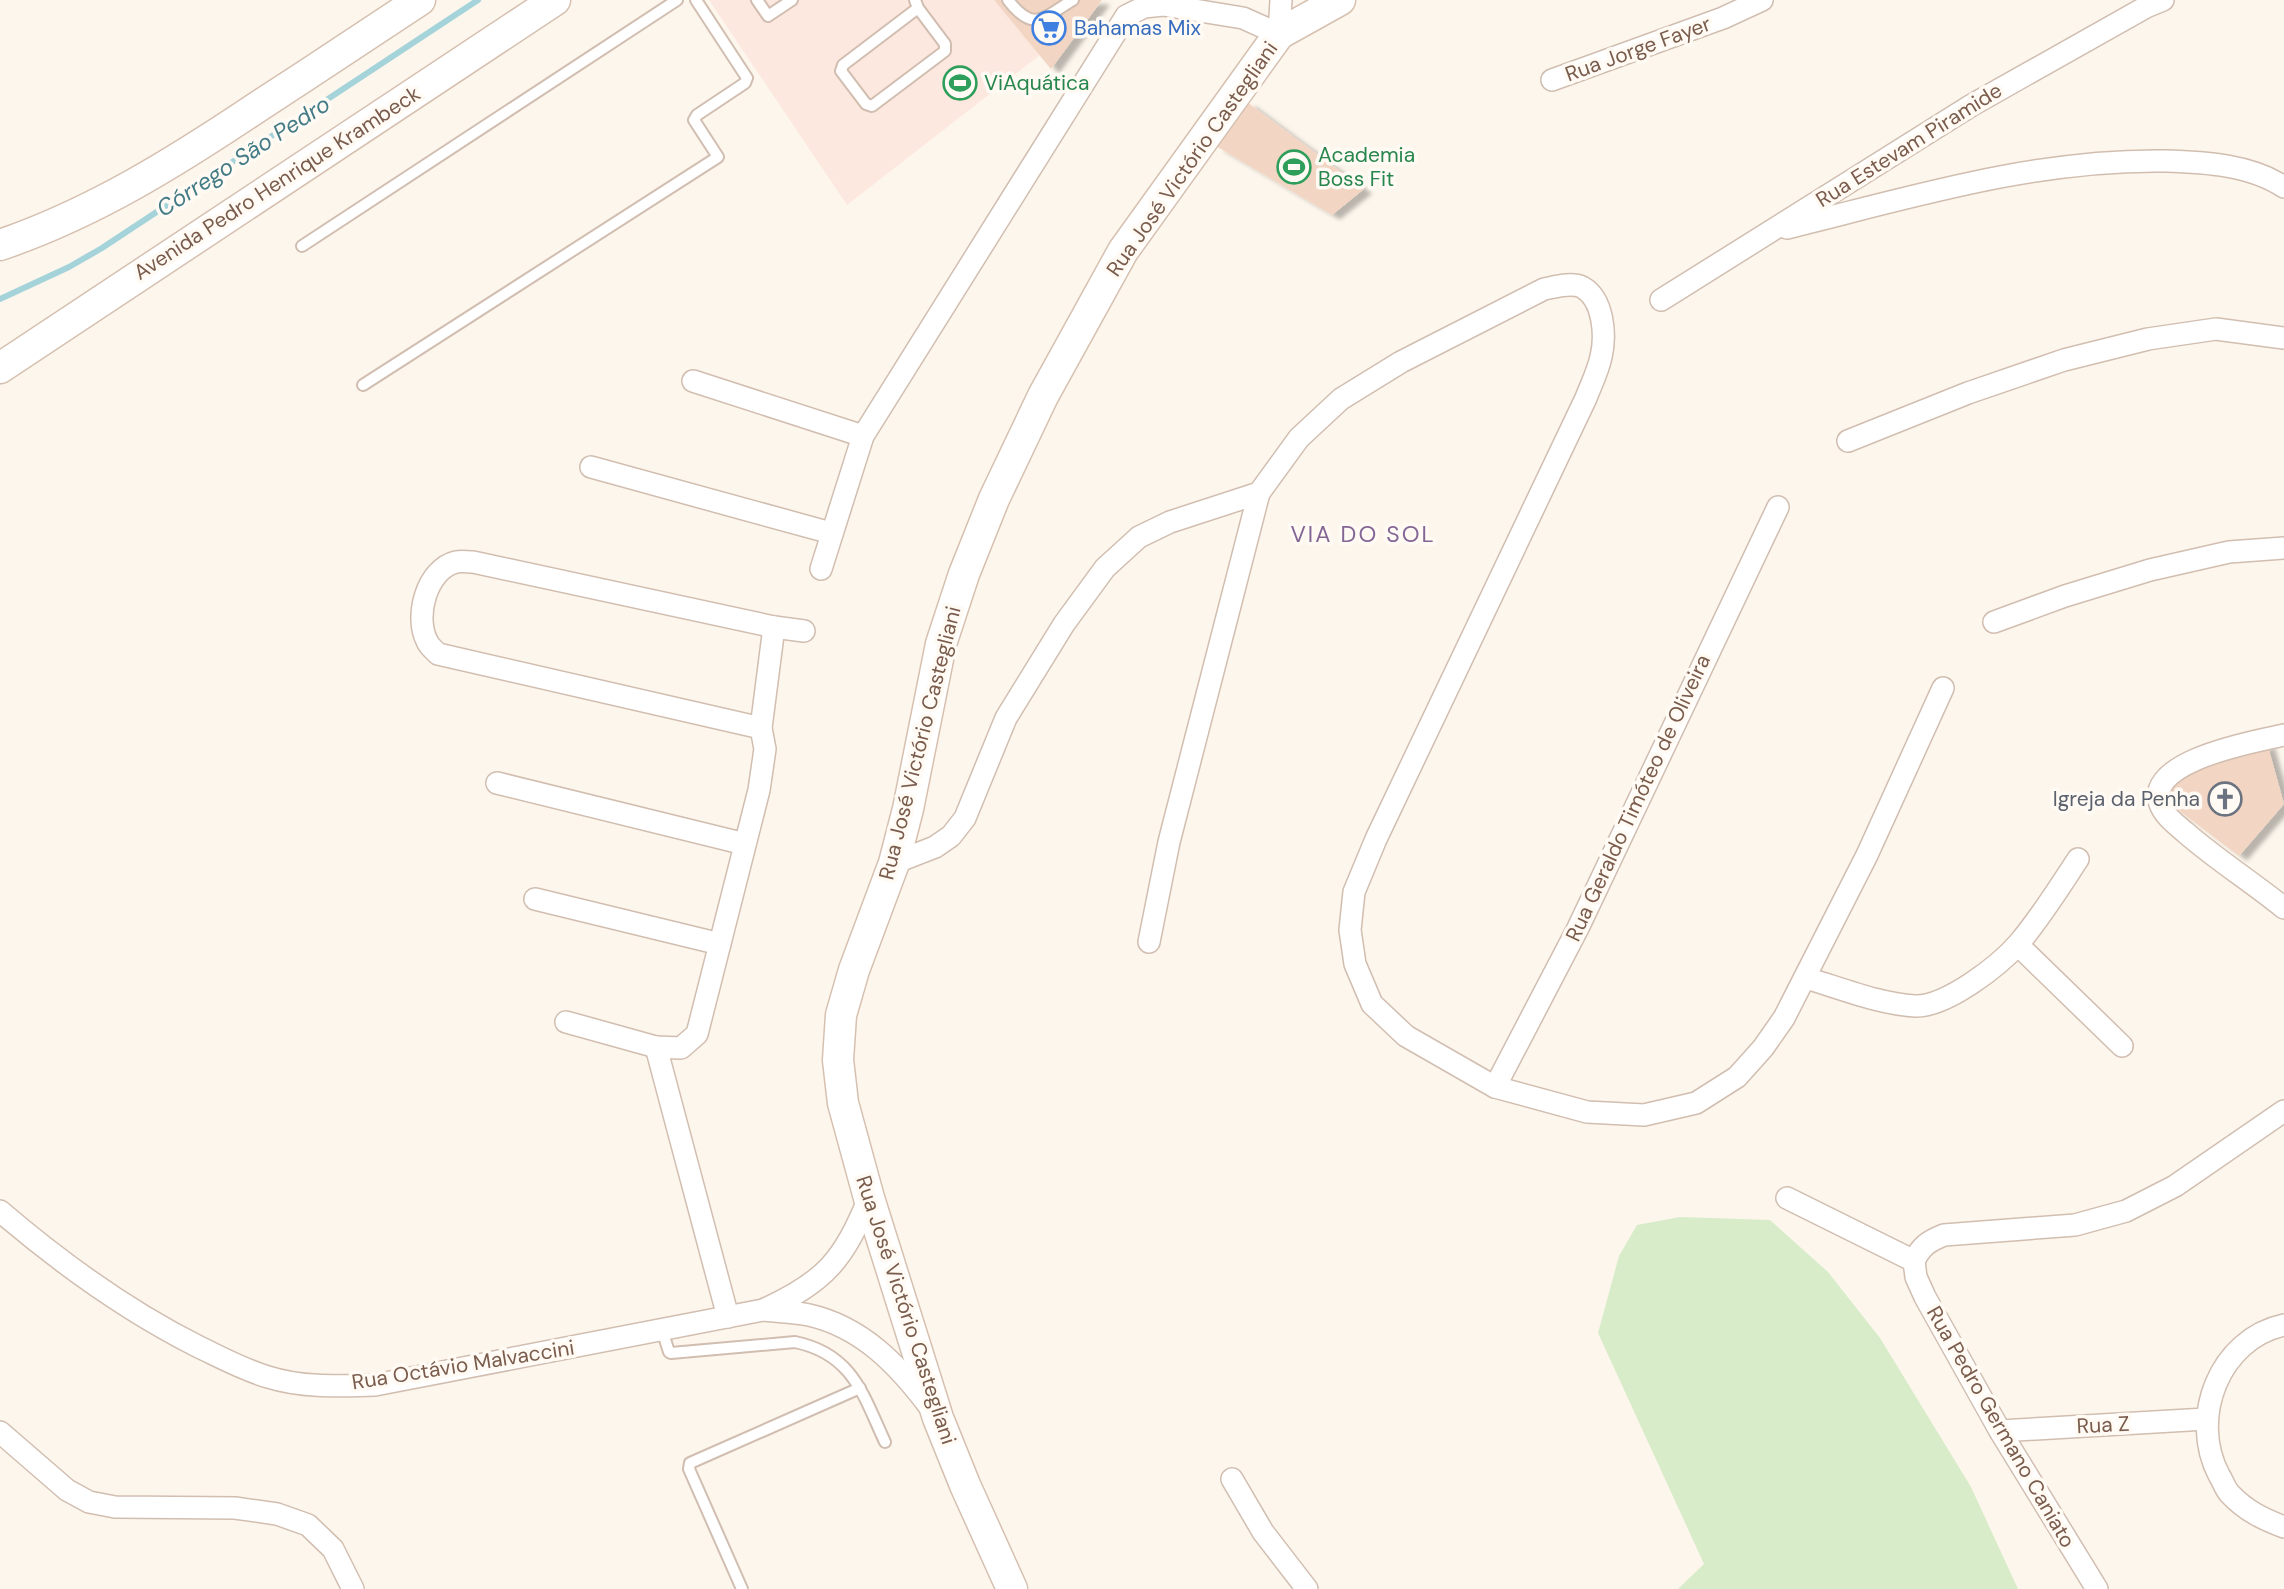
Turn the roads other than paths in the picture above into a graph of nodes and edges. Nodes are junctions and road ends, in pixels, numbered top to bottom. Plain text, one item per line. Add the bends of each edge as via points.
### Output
1 (421, 0) edge
2 (555, 0) edge
3 (677, 0) edge
4 (696, 0) edge
5 (757, 0) edge
6 (792, 0) edge
7 (1008, 0) edge
8 (1281, 0) edge
9 (1340, 0) edge
10 (1762, 0) edge
11 (2164, 0) edge
12 (1069, 1) edge
13 (917, 4) edge
14 (1279, 34) junction
15 (1552, 80) dead end
16 (2284, 187) edge
17 (1766, 234) junction
18 (0, 245) edge
19 (302, 246) dead end
20 (1661, 300) dead end
21 (2284, 338) edge
22 (0, 368) edge
23 (693, 381) dead end
24 (363, 385) dead end
25 (863, 436) junction
26 (1848, 440) dead end
27 (592, 467) dead end
28 (1259, 493) junction
29 (1778, 507) dead end
30 (831, 533) junction
31 (2284, 548) edge
32 (821, 569) dead end
33 (1994, 622) dead end
34 (774, 627) junction
35 (804, 631) dead end
36 (1943, 688) dead end
37 (761, 728) junction
38 (2284, 735) edge
39 (497, 783) dead end
40 (745, 844) junction
41 (2078, 859) dead end
42 (894, 863) junction
43 (535, 899) dead end
44 (2284, 908) edge
45 (1149, 942) dead end
46 (720, 944) junction
47 (2018, 945) junction
48 (1806, 978) junction
49 (566, 1022) dead end
50 (656, 1046) junction
51 (2122, 1046) dead end
52 (1495, 1087) junction
53 (2284, 1111) edge
54 (869, 1198) junction
55 (1787, 1198) dead end
56 (0, 1211) edge
57 (1914, 1261) junction
58 (763, 1310) junction
59 (728, 1317) junction
60 (2284, 1325) edge
61 (662, 1330) junction
62 (860, 1388) junction
63 (938, 1418) junction
64 (2206, 1419) junction
65 (2000, 1431) junction
66 (0, 1432) edge
67 (885, 1442) dead end
68 (1232, 1479) dead end
69 (2284, 1527) edge
70 (353, 1589) edge
71 (742, 1589) edge
72 (1012, 1589) edge
73 (1307, 1589) edge
74 (2097, 1589) edge

1 - 18 street via 203,144 116,195
2 - 22 street, Avenida Pedro Henrique Krambeck
3 - 19 lane
4 - 24 lane via 747,78 694,120 719,157
5 - 6 lane via 768,16
7 - 12 lane via 1034,21
8 - 14 street
9 - 14 street
10 - 15 street, Rua Jorge Fayer
11 - 17 street, Rua Estevam Piramide via 1972,105
13 - 13 lane via 945,44 945,51 872,106 866,104 841,71 843,65
14 - 25 street via 1243,18 1163,5 1126,16
14 - 42 street, Rua José Victório Castegliani via 1123,251 1043,396 994,499 941,644
16 - 17 street via 2237,168 2192,161 2120,160 2021,172
17 - 20 street, Rua Estevam Piramide
21 - 26 street via 2216,329 2148,339 2064,360
23 - 25 street
25 - 30 street
27 - 30 street
28 - 42 street via 1149,532 1105,568 1006,718 965,818 935,848
28 - 45 street via 1168,842
28 - 52 street via 1299,438 1341,399 1401,362 1544,289 1582,287 1596,301 1604,326 1602,356 1586,398 1354,892 1350,930 1355,964 1372,1004 1406,1036
29 - 52 street, Rua Geraldo Timóteo de Oliveira via 1578,928
30 - 32 street
31 - 33 street via 2228,552 2150,570
34 - 35 street
34 - 37 street
34 - 37 street via 473,562 443,568 430,584 421,610 427,641 438,654
36 - 48 street
37 - 40 street via 765,749 760,790
38 - 44 street via 2203,756 2180,767 2165,779 2159,799 2162,810 2196,842
39 - 40 street
40 - 46 street
41 - 47 street
42 - 54 street, Rua José Victório Castegliani via 841,1015 838,1060 843,1103
43 - 46 street
46 - 50 street via 698,1034 681,1048
47 - 48 street via 1965,989 1916,1006
47 - 51 street
48 - 52 street via 1763,1048 1737,1077 1696,1103 1644,1115 1587,1112
49 - 50 street
50 - 59 street
53 - 57 street via 2175,1186 2126,1211 2076,1225 1944,1235 1929,1241
54 - 58 street, Rua Octávio Malvaccini via 838,1259 816,1281
54 - 63 street, Rua José Victório Castegliani
55 - 57 street
56 - 61 street, Rua Octávio Malvaccini via 102,1290 175,1335 270,1378 322,1386 375,1385
57 - 65 street, Rua Pedro Germano Caniato via 1925,1297
58 - 59 street, Rua Octávio Malvaccini
58 - 63 street, Rua Octávio Malvaccini via 808,1315 863,1338 889,1359
59 - 61 street, Rua Octávio Malvaccini
60 - 64 street via 2239,1350 2216,1381
61 - 62 lane via 671,1353 795,1342 813,1346 847,1368
62 - 67 lane
62 - 71 lane via 690,1463
63 - 72 street, Rua José Victório Castegliani
64 - 65 street, Rua Z
64 - 69 street via 2210,1458 2229,1492 2258,1518
65 - 74 street, Rua Pedro Germano Caniato
66 - 70 street via 66,1490 89,1502 116,1507 235,1508 277,1514 308,1525 333,1549
68 - 73 street via 1263,1532

